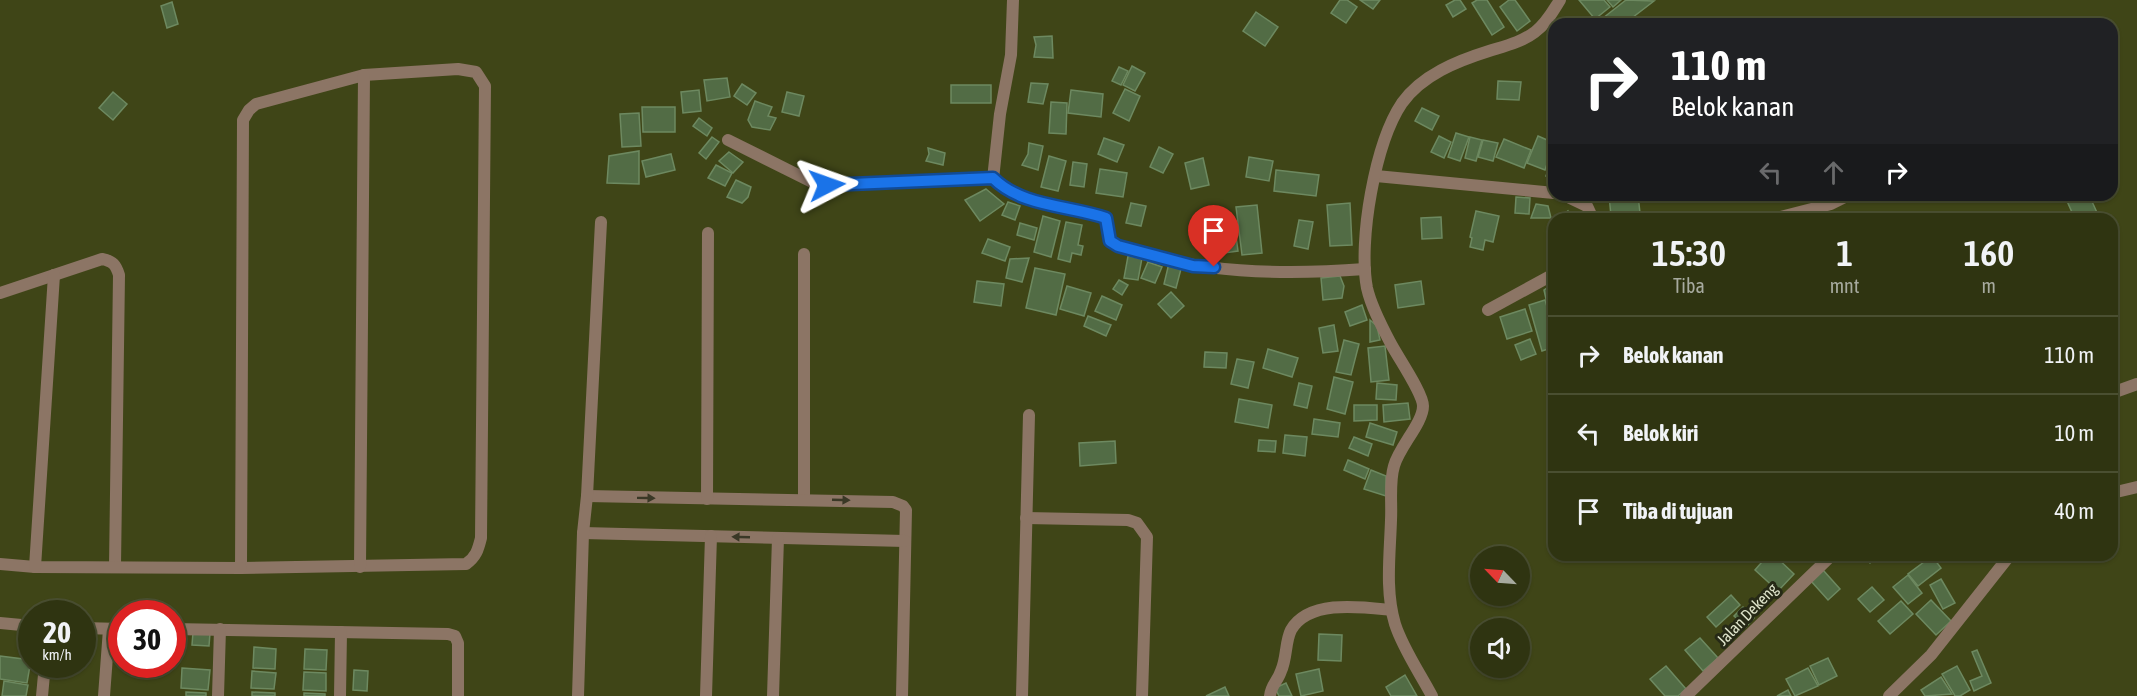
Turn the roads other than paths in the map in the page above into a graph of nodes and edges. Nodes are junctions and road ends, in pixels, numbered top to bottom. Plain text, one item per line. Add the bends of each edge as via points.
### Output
1 (1013, 0) edge
2 (1560, 0) edge
3 (1550, 18) edge
4 (1548, 20) edge
5 (364, 75) junction
6 (728, 140) dead end
7 (1376, 176) junction
8 (993, 178) junction
9 (1548, 192) edge
10 (1577, 201) edge
11 (1837, 201) edge
12 (1590, 213) edge
13 (1796, 213) edge
14 (601, 222) dead end
15 (708, 233) dead end
16 (804, 254) dead end
17 (1365, 269) junction
18 (54, 275) junction
19 (1548, 277) edge
20 (0, 293) edge
21 (1488, 310) dead end
22 (2137, 384) edge
23 (2118, 391) edge
24 (1029, 415) dead end
25 (2137, 487) edge
26 (2118, 492) edge
27 (587, 496) junction
28 (707, 499) junction
29 (804, 499) junction
30 (1026, 518) junction
31 (583, 533) junction
32 (711, 537) junction
33 (778, 538) junction
34 (905, 541) junction
35 (1826, 561) edge
36 (2005, 561) edge
37 (0, 564) edge
38 (115, 566) junction
39 (35, 567) junction
40 (360, 567) junction
41 (241, 568) junction
42 (1392, 610) junction
43 (0, 623) edge
44 (18, 625) edge
45 (186, 629) edge
46 (220, 629) junction
47 (341, 632) junction
48 (108, 672) edge
49 (44, 678) edge
50 (42, 696) edge
51 (104, 696) edge
52 (218, 696) edge
53 (340, 696) edge
54 (458, 696) edge
55 (578, 696) edge
56 (706, 696) edge
57 (774, 696) edge
58 (902, 696) edge
59 (1022, 696) edge
60 (1142, 696) edge
61 (1270, 696) edge
62 (1432, 696) edge
63 (1686, 696) edge
64 (1889, 696) edge

1 - 8 street via 1011,56
2 - 3 street
4 - 7 street via 1519,42 1460,60 1412,90 1390,126
5 - 40 street
5 - 40 street via 458,69 476,72 485,86 485,134 478,551 466,564
5 - 41 street via 256,104 243,120
6 - 8 street via 814,183 827,185
7 - 9 street
7 - 17 street via 1366,227
8 - 17 street via 1004,190 1022,197 1104,217 1110,241 1133,252 1183,264 1275,271
10 - 12 street via 1587,206
11 - 13 street
14 - 27 street
15 - 28 street
16 - 29 street
17 - 42 street via 1367,289 1377,316 1423,406 1421,417 1392,469
18 - 20 street
18 - 38 street via 102,260 116,266 119,275
18 - 39 street
19 - 21 street
22 - 23 street
24 - 30 street
25 - 26 street
27 -> 28 street
27 - 31 street
28 - 29 street
29 -> 34 street via 899,503 906,510
30 - 59 street
30 - 60 street via 1128,520 1143,530 1147,537
31 - 32 street
31 - 55 street
33 -> 32 street
32 - 56 street
33 - 34 street
33 - 57 street
34 - 58 street
35 - 63 street, Jalan Dekeng
36 - 64 street via 1931,655
37 - 39 street
38 - 39 street
38 - 41 street
40 - 41 street
42 - 61 street via 1325,608 1298,622 1291,631 1281,672
42 - 62 street via 1402,640
43 - 44 street
45 - 46 street
46 - 47 street
46 - 52 street
47 - 53 street
47 - 54 street via 455,636
48 - 51 street
49 - 50 street

